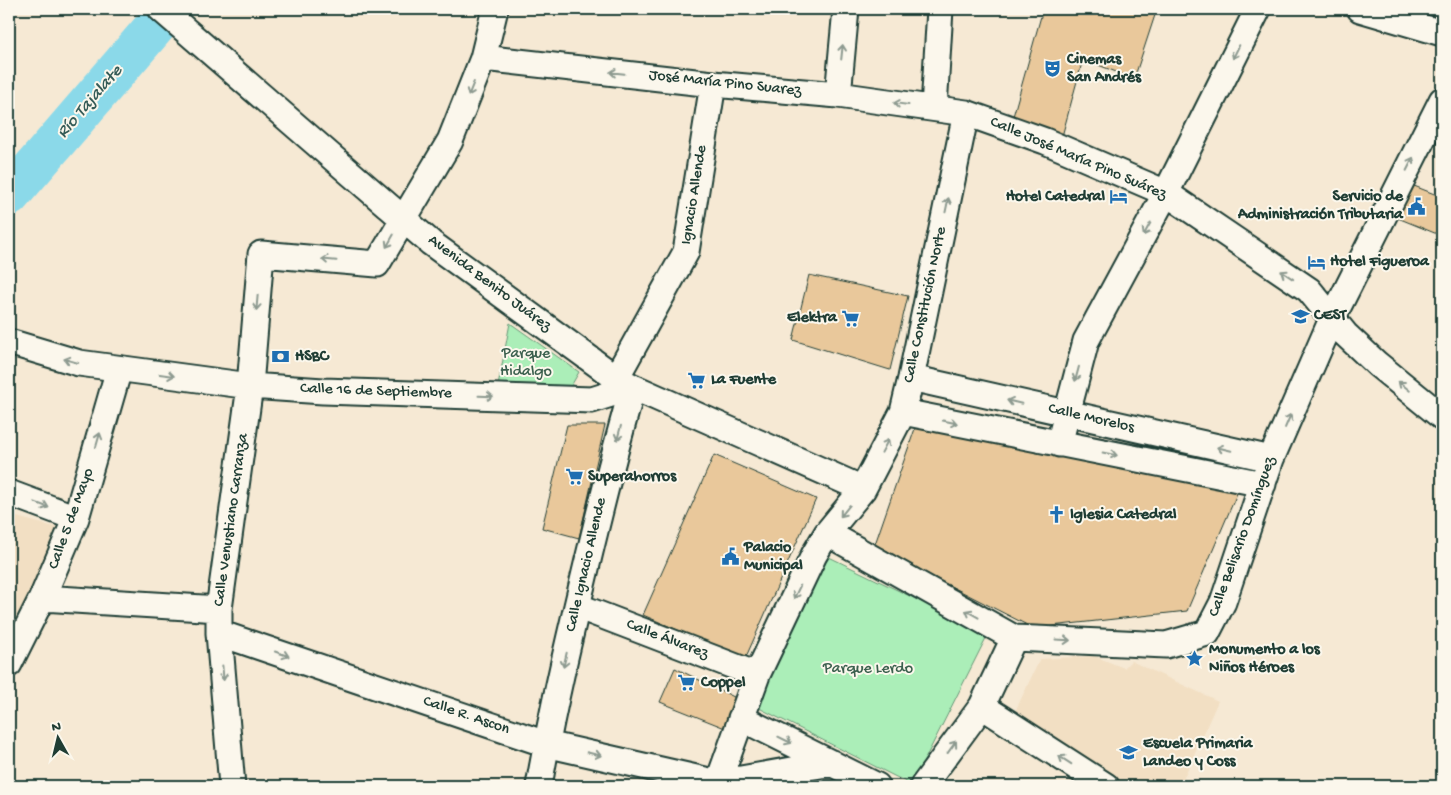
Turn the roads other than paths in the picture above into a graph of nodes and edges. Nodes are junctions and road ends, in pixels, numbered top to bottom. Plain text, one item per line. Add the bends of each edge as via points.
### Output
1 (495, 9) edge
2 (846, 9) edge
3 (940, 9) edge
4 (1258, 9) edge
5 (1360, 9) edge
6 (163, 11) edge
7 (1442, 33) edge
8 (483, 58) junction
9 (713, 84) junction
10 (838, 94) junction
11 (1442, 100) edge
12 (934, 108) junction
13 (966, 113) junction
14 (1166, 193) junction
15 (404, 218) junction
16 (1332, 319) junction
17 (9, 342) edge
18 (119, 369) junction
19 (911, 378) junction
20 (624, 382) junction
21 (250, 386) junction
22 (903, 412) junction
23 (1066, 413) junction
24 (1442, 417) edge
25 (1059, 444) junction
26 (1271, 459) junction
27 (1263, 484) junction
28 (862, 489) junction
29 (9, 493) edge
30 (76, 518) junction
31 (827, 533) junction
32 (42, 598) junction
33 (577, 606) junction
34 (219, 621) junction
35 (1014, 638) junction
36 (9, 664) edge
37 (757, 675) junction
38 (982, 706) junction
39 (741, 718) junction
40 (546, 744) junction
41 (832, 763) junction
42 (718, 784) edge
43 (232, 786) edge
44 (539, 786) edge
45 (815, 786) edge
46 (878, 786) edge
47 (923, 786) edge
48 (1106, 786) edge

1 - 8 street
10 -> 2 street
3 - 12 street
4 -> 14 street
5 - 7 street
6 - 15 street, Avenida Benito Juárez
9 -> 8 street, José María Pino Suarez
8 -> 15 street via 450,141
9 - 10 street, José María Pino Suarez
9 - 20 street, Ignacio Allende via 686,252
12 -> 10 street, José María Pino Suarez
16 -> 11 street, Calle Belisario Domínguez
12 - 13 street, José María Pino Suarez
13 - 14 street, Calle José María Pino Suárez via 1045,141
19 -> 13 street, Calle Constitución Norte
16 -> 14 street, Calle José María Pino Suárez via 1309,290
14 -> 23 street via 1086,341
15 - 20 street, Avenida Benito Juárez via 431,243
15 -> 21 street, Calle Venustiano Carranza via 377,264 261,254
24 -> 16 street, Calle José María Pino Suárez via 1377,364
26 -> 16 street, Calle Belisario Domínguez
18 -> 17 street, Calle 16 de Septiembre via 78,363
18 -> 21 street, Calle 16 de Septiembre
30 -> 18 street, Calle 5 de Mayo
19 - 22 street, Calle Constitución Norte
23 -> 19 street, Calle Morelos
21 -> 20 street, Calle 16 de Septiembre via 592,400
20 - 28 street, Avenida Benito Juárez
20 -> 33 street, Calle Ignacio Allende via 619,432
21 - 34 street, Calle Venustiano Carranza
22 -> 25 street, Calle Morelos
28 -> 22 street, Calle Constitución Norte
23 - 25 street
26 -> 23 street, Calle Morelos
25 -> 27 street, Calle Morelos
26 - 27 street, Calle Belisario Domínguez
35 -> 27 street, Calle Belisario Domínguez via 1166,645 1207,633 1223,602
28 -> 31 street, Calle Constitución Norte
29 -> 30 street
30 - 32 street, Calle 5 de Mayo
35 -> 31 street, Calle Belisario Domínguez
31 -> 37 street, Calle Constitución Norte
32 - 34 street, Calle R. Ascon
32 - 36 street, Calle 5 de Mayo
33 - 37 street, Calle Álvarez
33 -> 40 street, Calle Ignacio Allende
34 -> 40 street, Calle R. Ascon
34 -> 43 street, Calle Venustiano Carranza
35 - 38 street
37 - 39 street, Calle Constitución Norte
47 -> 38 street
48 -> 38 street
39 -> 41 street
39 - 42 street, Calle Constitución Norte
40 -> 42 street, Calle R. Ascon
40 - 44 street, Calle Ignacio Allende
41 - 42 street
41 - 45 street
41 - 46 street

